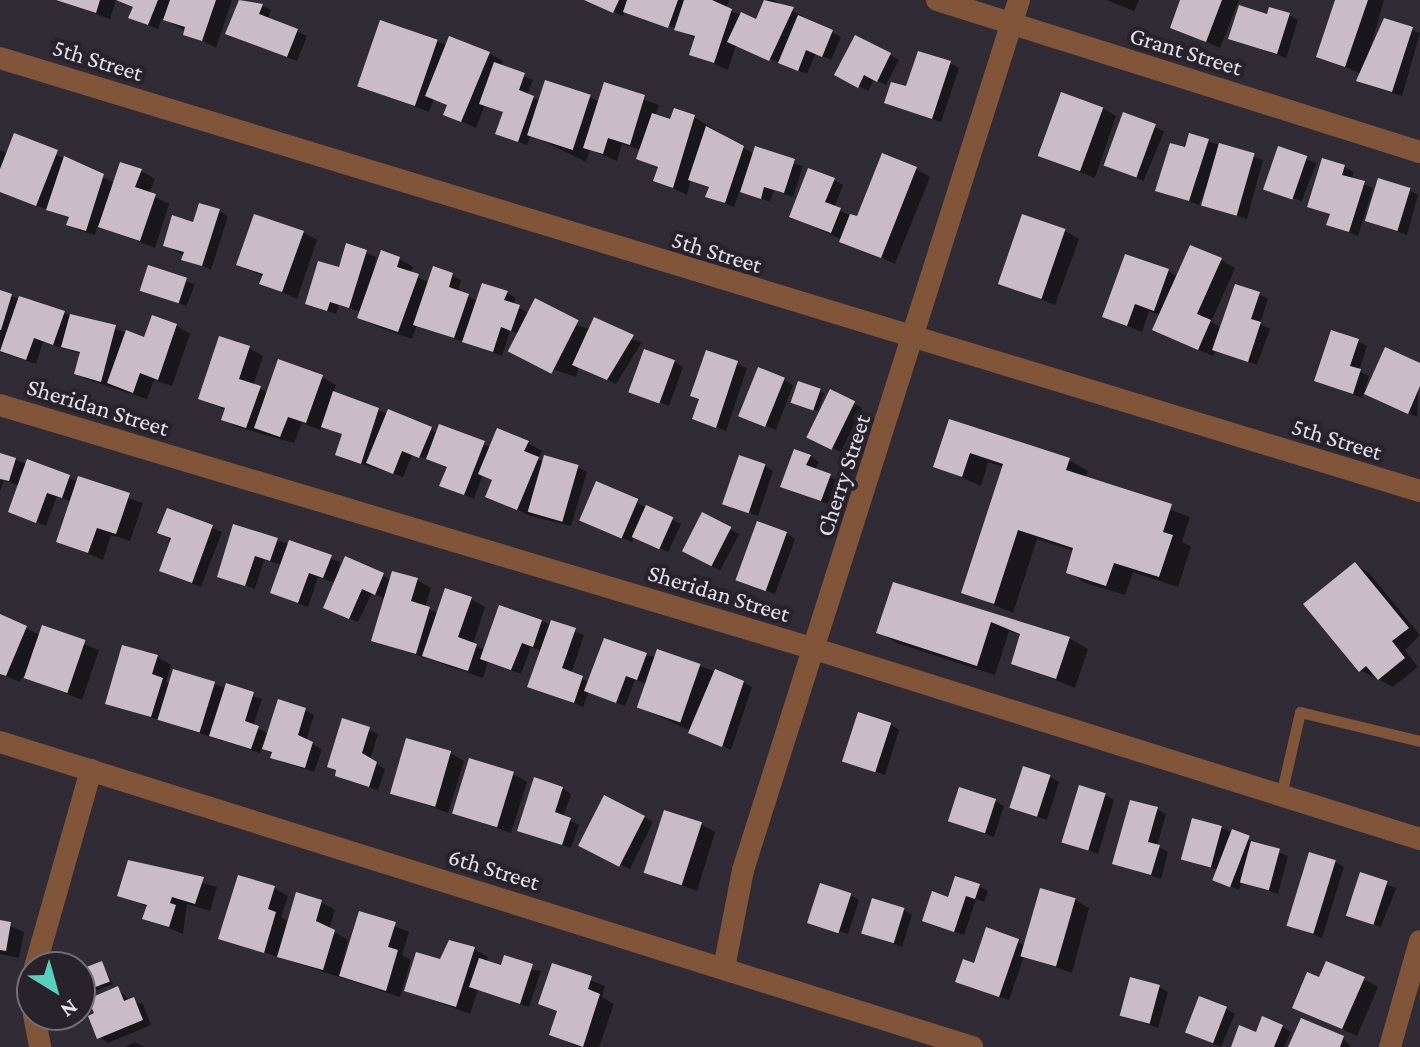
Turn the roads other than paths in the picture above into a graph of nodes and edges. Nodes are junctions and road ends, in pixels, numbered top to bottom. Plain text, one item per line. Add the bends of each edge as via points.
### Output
1 (937, 0) edge
2 (1019, 0) edge
3 (1011, 24) junction
4 (0, 58) edge
5 (1420, 152) edge
6 (913, 341) junction
7 (0, 405) edge
8 (1420, 491) edge
9 (815, 649) junction
10 (1420, 741) edge
11 (0, 742) edge
12 (91, 770) junction
13 (1281, 795) junction
14 (1420, 839) edge
15 (1420, 941) edge
16 (40, 951) edge
17 (724, 968) junction
18 (972, 1047) edge
19 (1390, 1047) edge

1 - 3 street, Grant Street
2 - 3 street, Cherry Street
3 - 5 street, Grant Street
3 - 6 street, Cherry Street
4 - 6 street, 5th Street
6 - 8 street, 5th Street
6 - 9 street, Cherry Street
7 - 9 street, Sheridan Street
9 - 13 street, Sheridan Street
9 - 17 street, Cherry Street via 743,870
10 - 13 lane via 1300,712
11 - 12 street, 6th Street
12 - 16 street
12 - 17 street, 6th Street
13 - 14 street, Sheridan Street
15 - 19 street
17 - 18 street, 6th Street

